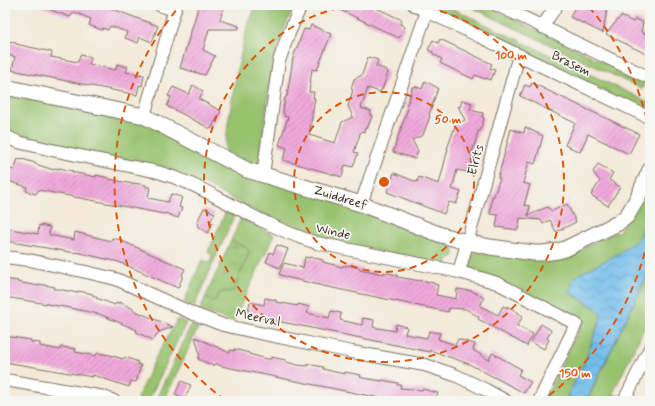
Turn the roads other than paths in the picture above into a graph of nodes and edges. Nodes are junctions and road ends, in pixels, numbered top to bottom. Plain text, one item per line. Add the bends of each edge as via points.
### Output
1 (159, 5) edge
2 (301, 5) edge
3 (414, 5) edge
4 (497, 5) edge
5 (557, 5) edge
6 (176, 8) edge
7 (427, 11) junction
8 (542, 26) junction
9 (519, 55) junction
10 (650, 78) edge
11 (5, 87) edge
12 (144, 116) junction
13 (650, 118) edge
14 (5, 136) edge
15 (650, 170) edge
16 (263, 175) junction
17 (361, 204) junction
18 (467, 242) junction
19 (5, 257) edge
20 (459, 272) junction
21 (650, 348) edge
22 (5, 380) edge
23 (114, 401) edge
24 (506, 401) edge
25 (539, 401) edge
26 (624, 401) edge

1 - 6 street
2 - 16 street via 279,61
3 - 7 street, Brasem
4 - 8 street
5 - 8 street
6 - 12 street
7 - 9 street, Brasem
7 - 17 street
8 - 10 street
9 - 13 street, Brasem
9 - 18 street, Elrits
11 - 12 street, Zuiddreef
12 - 16 street, Zuiddreef via 239,167
14 - 20 street, Winde via 18,142 174,177 191,183 302,239
15 - 18 street, Zuiddreef via 627,216 565,249 534,253
16 - 17 street, Zuiddreef
17 - 18 street, Zuiddreef via 441,235
18 - 20 street, Elrits
19 - 24 street, Meerval via 116,279 223,325 424,365 455,375
20 - 25 street, Winde via 497,283 576,324
21 - 26 street
22 - 23 street via 104,397

